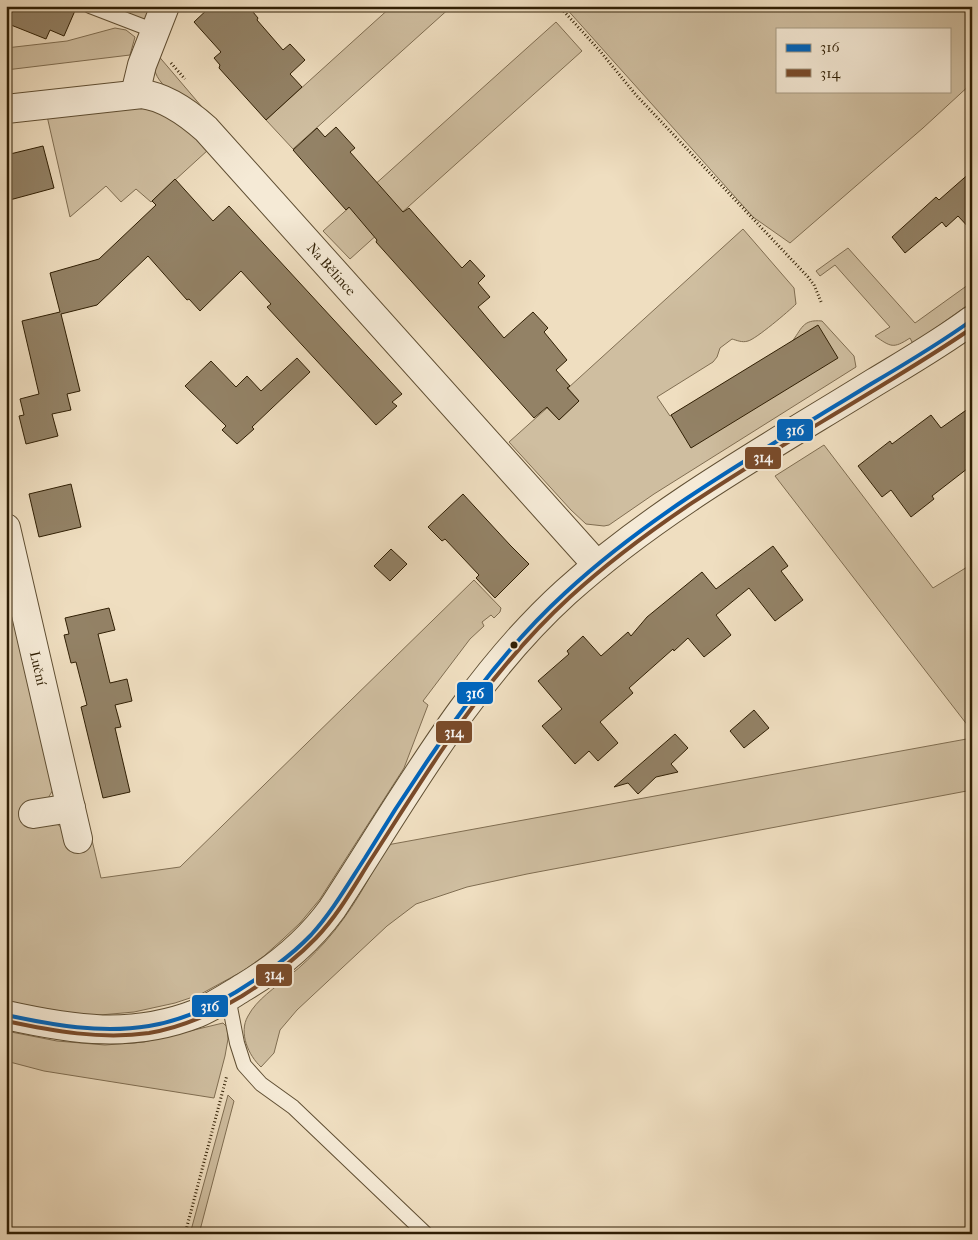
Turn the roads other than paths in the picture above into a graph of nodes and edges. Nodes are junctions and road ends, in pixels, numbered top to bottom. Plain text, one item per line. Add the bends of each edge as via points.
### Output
1 (90, 6) edge
2 (157, 26) edge
3 (135, 94) junction
4 (6, 109) edge
5 (972, 320) edge
6 (6, 528) edge
7 (597, 565) junction
8 (71, 808) junction
9 (33, 814) dead end
10 (78, 839) dead end
11 (228, 997) junction
12 (6, 1015) edge
13 (426, 1234) edge

1 - 2 lane
2 - 3 street
3 - 4 street, Na Bělince
3 - 7 street, Na Bělince via 161,99 206,128
5 - 7 street via 931,349 684,501
6 - 8 street, Luční
7 - 11 street via 550,607 486,678 318,927 288,958
8 - 9 street
8 - 10 street, Luční
11 - 12 street via 175,1021 133,1028 90,1029 50,1025
11 - 13 lane via 244,1065 255,1078 293,1107

